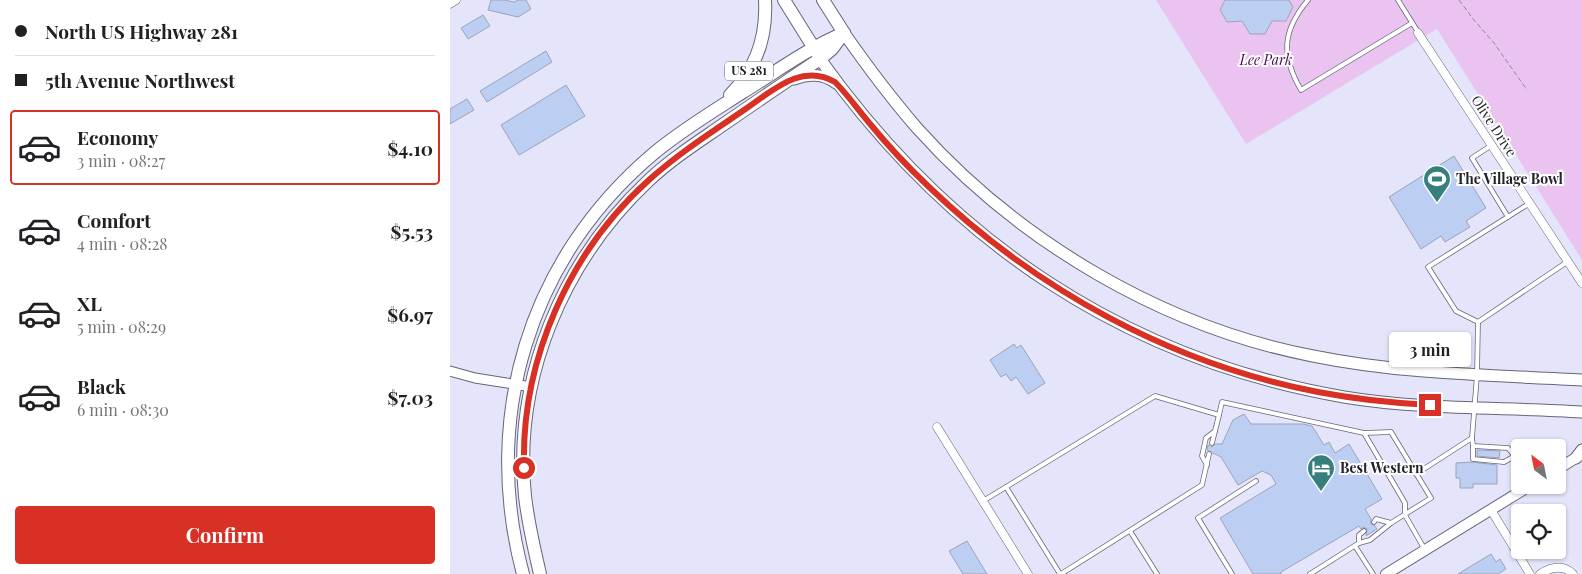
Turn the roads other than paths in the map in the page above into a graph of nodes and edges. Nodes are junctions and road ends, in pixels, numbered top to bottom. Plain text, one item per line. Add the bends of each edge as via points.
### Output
1 (456, 0) edge
2 (765, 0) edge
3 (784, 0) edge
4 (823, 0) edge
5 (1308, 0) edge
6 (1398, 0) edge
7 (450, 4) edge
8 (1412, 23) junction
9 (1418, 32) joint
10 (844, 33) junction
11 (817, 53) junction
12 (788, 81) junction
13 (844, 90) junction
14 (696, 122) junction
15 (1492, 145) junction
16 (1530, 204) junction
17 (1508, 216) junction
18 (1568, 262) junction
19 (1582, 283) edge
20 (1478, 322) junction
21 (450, 371) edge
22 (1477, 375) junction
23 (1582, 380) edge
24 (515, 384) junction
25 (532, 387) junction
26 (1582, 404) edge
27 (1474, 407) junction
28 (1519, 410) junction
29 (1558, 410) junction
30 (1582, 412) edge
31 (1218, 415) junction
32 (1582, 418) edge
33 (937, 427) dead end
34 (1215, 431) junction
35 (1364, 433) junction
36 (1472, 438) junction
37 (1212, 444) dead end
38 (1473, 446) junction
39 (1511, 451) edge
40 (1209, 454) dead end
41 (1580, 454) edge
42 (1511, 458) edge
43 (1566, 464) edge
44 (1207, 465) junction
45 (1416, 474) junction
46 (1256, 481) dead end
47 (1006, 487) junction
48 (1516, 494) edge
49 (983, 501) junction
50 (1490, 510) junction
51 (1405, 514) junction
52 (1374, 522) dead end
53 (1391, 524) junction
54 (1130, 531) junction
55 (1364, 531) dead end
56 (1360, 543) junction
57 (1355, 546) junction
58 (1425, 550) junction
59 (522, 574) edge
60 (540, 574) edge
61 (1028, 574) edge
62 (1061, 574) edge
63 (1157, 574) edge
64 (1232, 574) edge
65 (1310, 574) edge
66 (1373, 574) edge
67 (1386, 574) edge
68 (1530, 574) edge
69 (1540, 574) edge
70 (1573, 574) edge

1 - 7 street
2 - 14 highway, US 281 via 762,40 747,76 728,98
3 - 11 highway
4 - 10 highway
5 - 8 lane via 1293,20 1287,40 1288,58 1302,90
6 - 8 lane
8 - 9 lane
9 - 15 street, Olive Drive
10 - 11 highway, US 281
10 - 22 main road via 871,72 956,167 1041,238 1092,271 1146,300 1247,340 1312,356 1373,366
11 - 12 highway, US 281
11 - 13 main road
11 - 14 highway, US 281
12 - 13 main road, US 281 via 820,75
12 - 25 highway, US 281 via 680,154 616,213 588,250 565,290 543,344
13 - 27 main road via 906,165 991,242 1052,285 1123,325 1214,364 1281,383 1384,402
14 - 24 highway, US 281 via 653,154 624,181 582,229 540,302 526,339
15 - 16 street, Olive Drive
15 - 17 lane via 1472,158
16 - 17 lane
16 - 18 street, Olive Drive
17 - 20 lane via 1428,267 1456,312
18 - 19 street, Olive Drive
18 - 20 lane
20 - 22 lane
21 - 24 street
22 - 23 main road
22 - 27 lane
24 - 25 street
24 - 59 highway, US 281 via 507,457 512,523
25 - 60 highway, US 281 via 525,437 525,496
26 - 28 main road
27 - 28 main road
27 - 36 lane
28 - 29 main road
29 - 30 main road
29 - 32 main road
31 - 34 lane
31 - 35 lane via 1222,402
31 - 47 lane via 1155,396
33 - 49 street
34 - 37 lane
34 - 44 lane via 1206,438 1202,456
35 - 45 lane via 1392,432
35 - 51 lane via 1405,503
36 - 38 lane
36 - 45 lane
38 - 39 lane via 1508,448
38 - 42 lane via 1473,459 1504,462
40 - 44 lane
41 - 43 main road
44 - 54 lane via 1202,486
45 - 51 lane via 1431,498
46 - 64 lane via 1198,518
47 - 49 lane
47 - 62 lane
48 - 50 main road
49 - 61 street
50 - 58 main road
50 - 68 street
51 - 53 lane
51 - 58 lane
52 - 53 lane via 1376,519
53 - 56 lane via 1370,540
54 - 62 lane
54 - 63 lane
55 - 56 lane via 1359,536
56 - 57 lane
57 - 65 lane
57 - 66 lane
58 - 67 main road
69 - 70 street via 1558,567

